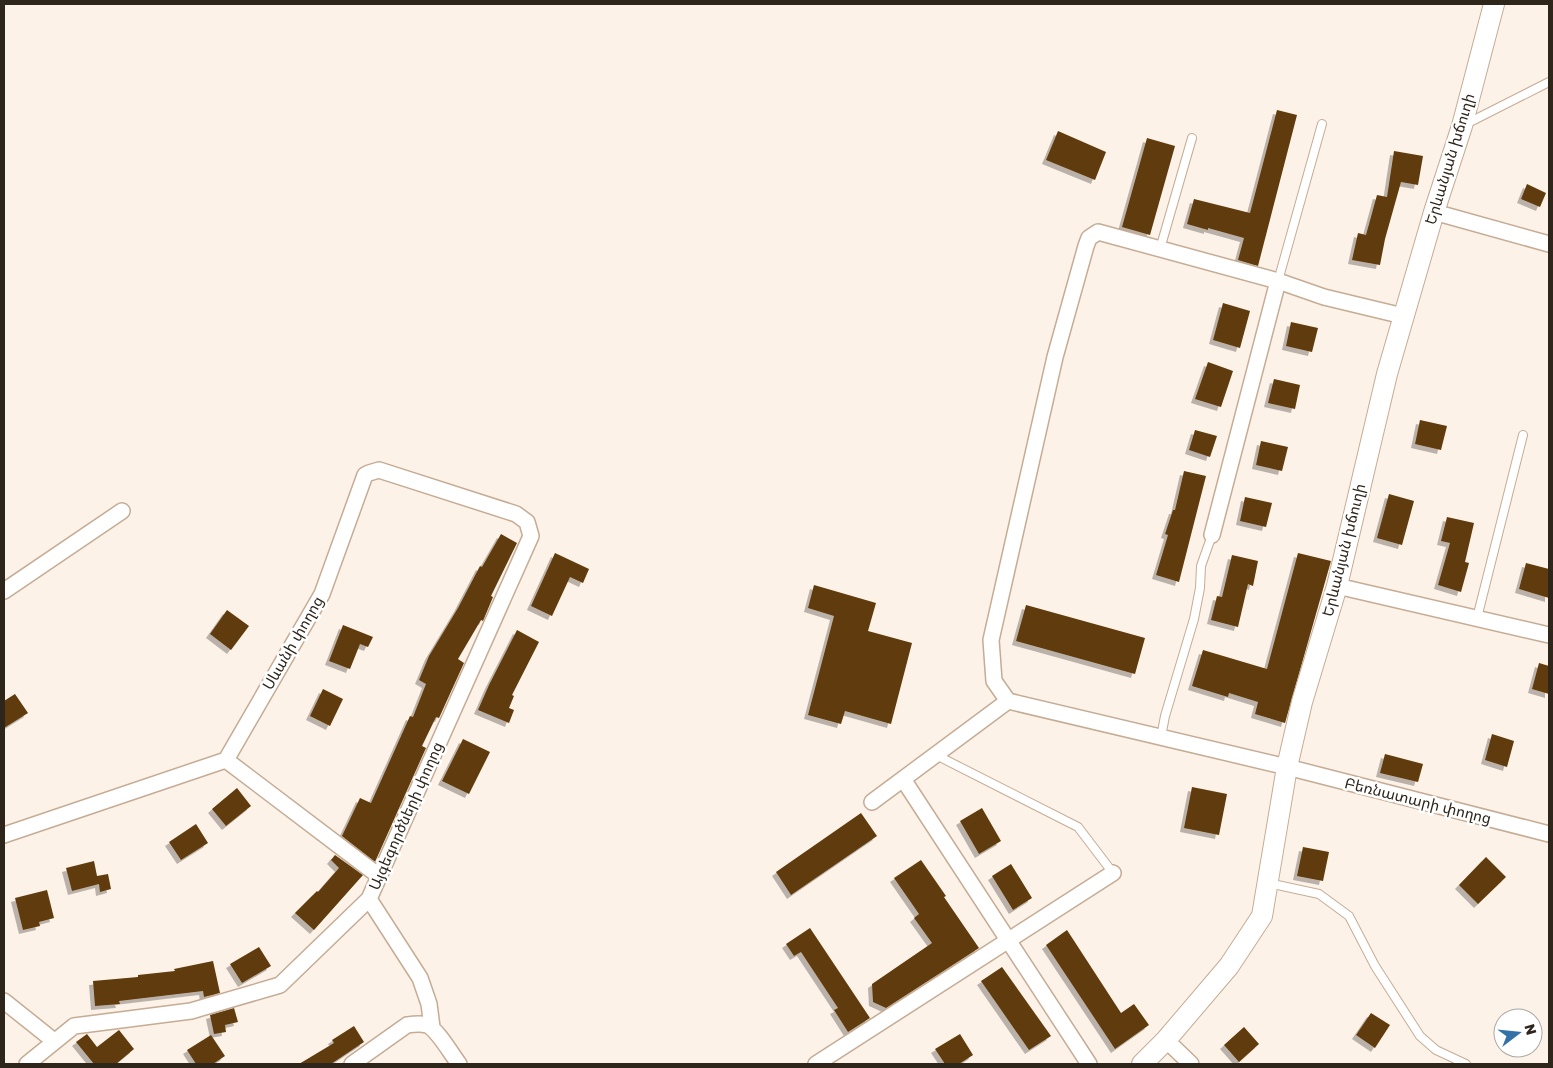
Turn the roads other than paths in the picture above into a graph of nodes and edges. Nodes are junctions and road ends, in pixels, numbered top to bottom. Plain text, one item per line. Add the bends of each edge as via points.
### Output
1 (1494, 4) edge
2 (1549, 82) edge
3 (1322, 124) dead end
4 (1462, 126) junction
5 (1192, 138) dead end
6 (1434, 212) junction
7 (1549, 244) edge
8 (1160, 249) junction
9 (1278, 280) junction
10 (1403, 316) junction
11 (1523, 435) dead end
12 (122, 511) dead end
13 (1212, 535) joint
14 (531, 536) joint
15 (1337, 586) junction
16 (4, 590) edge
17 (1476, 618) junction
18 (1549, 635) edge
19 (1008, 701) junction
20 (1161, 737) junction
21 (936, 755) junction
22 (226, 760) junction
23 (1287, 767) junction
24 (903, 780) junction
25 (872, 802) dead end
26 (1549, 834) edge
27 (4, 836) edge
28 (1113, 873) joint
29 (379, 876) junction
30 (1268, 883) junction
31 (370, 899) junction
32 (1008, 940) junction
33 (4, 1001) edge
34 (432, 1027) junction
35 (1166, 1040) junction
36 (54, 1041) junction
37 (27, 1064) edge
38 (352, 1064) edge
39 (459, 1064) edge
40 (816, 1064) edge
41 (1089, 1064) edge
42 (1142, 1064) edge
43 (1191, 1064) edge
44 (1466, 1064) edge

1 - 4 main road, Երևանյան խճուղի
2 - 4 lane
3 - 9 lane
4 - 6 main road, Երևանյան խճուղի
5 - 8 lane
6 - 7 street
6 - 10 main road, Երևանյան խճուղի
8 - 9 street
8 - 19 street via 1098,232 1089,238 1086,246 1055,356 991,640 994,681
9 - 10 street via 1324,297
9 - 13 street
10 - 15 main road, Երևանյան խճուղի
11 - 17 lane
12 - 16 street
13 - 20 lane via 1201,566 1194,619
14 - 22 street, Սևանի փողոց via 527,522 516,514 379,470 369,473 365,476 322,594
14 - 29 street, Այգեգործների փողոց
15 - 17 street
15 - 23 main road, Երևանյան խճուղի via 1302,702
17 - 18 street
19 - 20 street, Բեռնատարի փողոց
19 - 21 street
20 - 23 street, Բեռնատարի փողոց
21 - 24 street
21 - 28 lane via 1078,828
22 - 27 street
22 - 29 street
23 - 26 street, Բեռնատարի փողոց
23 - 30 main road, Երևանյան խճուղի
24 - 25 street
24 - 32 street
28 - 32 street
29 - 31 street, Այգեգործների փողոց
30 - 35 main road, Երևանյան խճուղի via 1262,916 1228,966
30 - 44 lane via 1319,894 1349,916 1420,1036 1436,1050
31 - 34 street via 420,978 429,1004
31 - 36 street, Այգեգործների փողոց via 280,985 191,1011 74,1026
32 - 40 street
32 - 41 street
33 - 36 street
34 - 38 street via 425,1024 407,1026
34 - 39 street
35 - 42 main road, Երևանյան խճուղի
35 - 43 street
36 - 37 street, Այգեգործների փողոց

